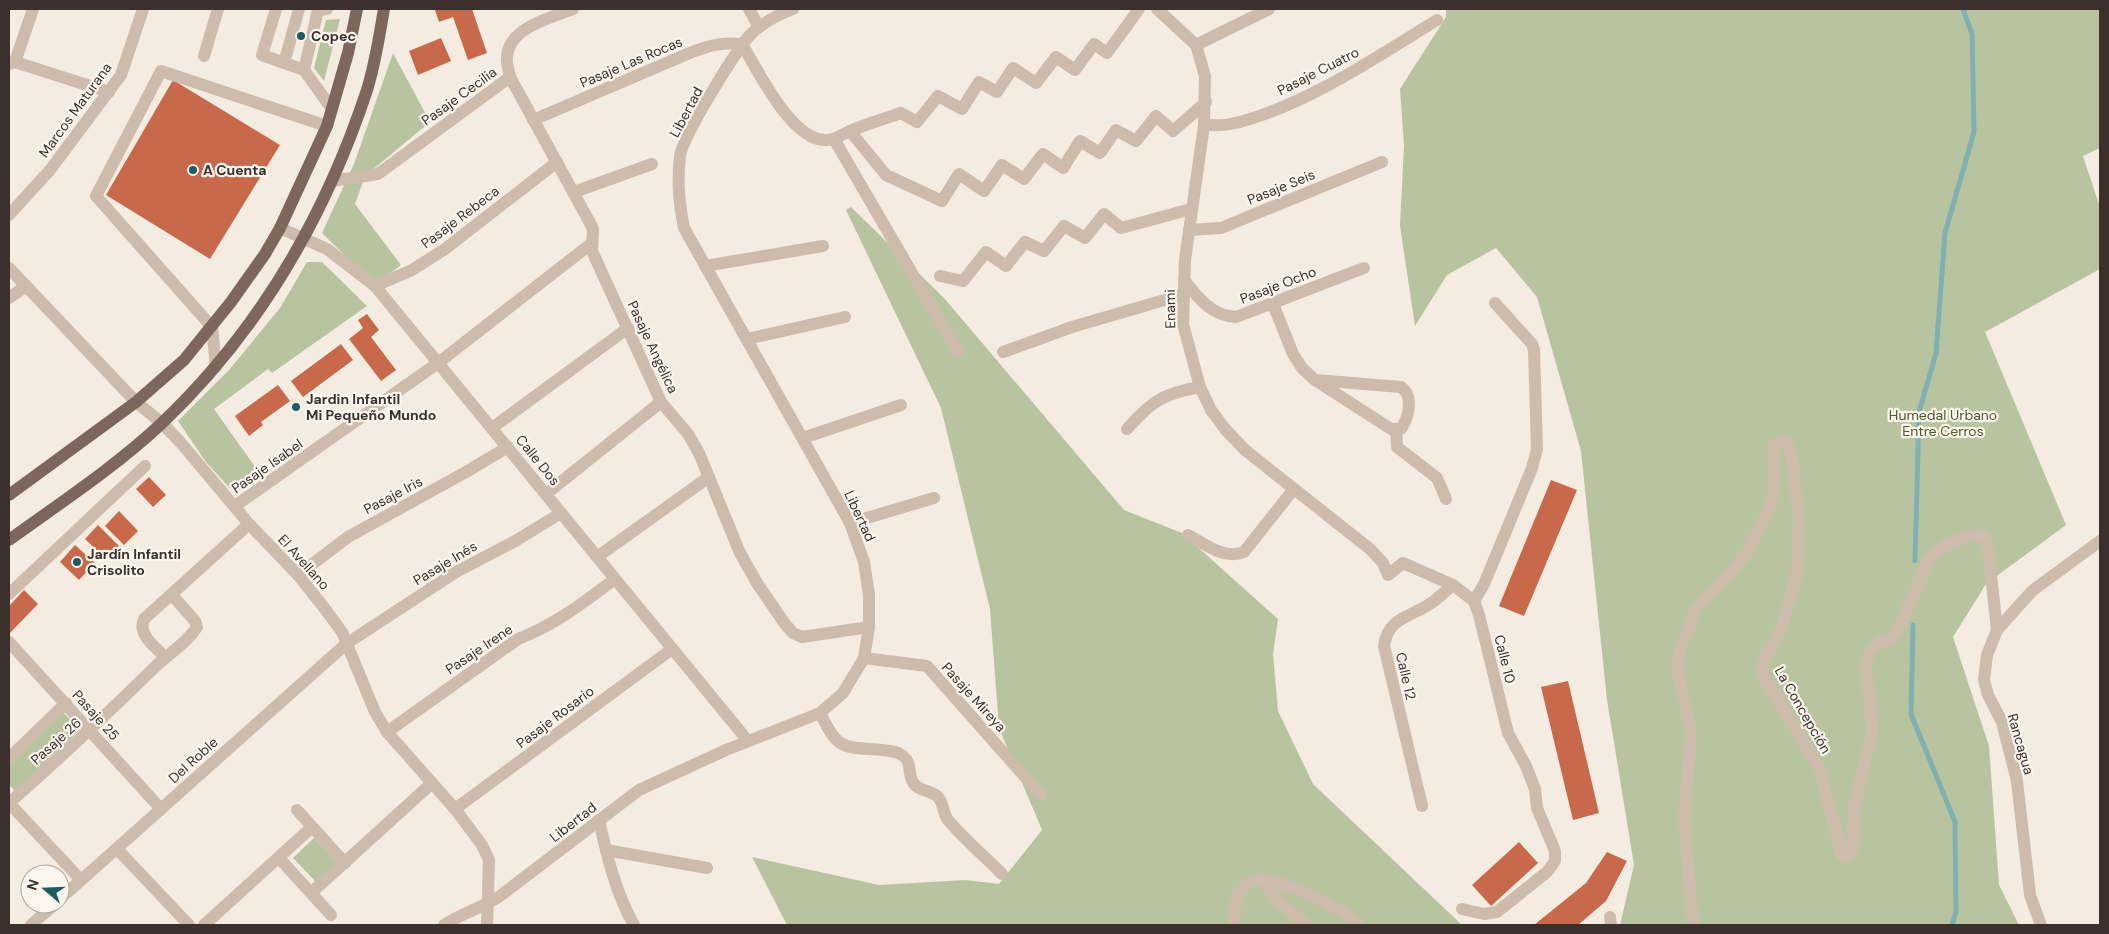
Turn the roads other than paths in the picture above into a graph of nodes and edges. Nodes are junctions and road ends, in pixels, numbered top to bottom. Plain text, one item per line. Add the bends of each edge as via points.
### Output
1 (33, 9) edge
2 (143, 9) edge
3 (218, 9) edge
4 (276, 9) edge
5 (299, 9) edge
6 (319, 9) edge
7 (357, 9) edge
8 (384, 9) edge
9 (573, 9) edge
10 (750, 9) edge
11 (793, 9) edge
12 (1139, 9) edge
13 (1157, 9) edge
14 (1269, 9) edge
15 (1437, 20) dead end
16 (759, 27) junction
17 (742, 44) junction
18 (1196, 45) junction
19 (204, 56) dead end
20 (12, 63) edge
21 (284, 63) junction
22 (304, 70) junction
23 (510, 77) junction
24 (109, 92) junction
25 (1206, 102) junction
26 (332, 109) junction
27 (534, 120) junction
28 (1204, 125) junction
29 (327, 126) junction
30 (850, 131) junction
31 (834, 139) junction
32 (557, 162) junction
33 (1382, 162) dead end
34 (652, 164) dead end
35 (332, 182) junction
36 (574, 192) junction
37 (1191, 210) junction
38 (9, 215) edge
39 (280, 228) junction
40 (1189, 230) junction
41 (304, 239) junction
42 (592, 243) junction
43 (823, 246) dead end
44 (705, 266) junction
45 (9, 268) edge
46 (1364, 268) dead end
47 (940, 276) dead end
48 (1184, 280) junction
49 (26, 286) junction
50 (375, 286) junction
51 (1185, 294) junction
52 (9, 298) edge
53 (1495, 303) dead end
54 (1273, 304) junction
55 (845, 317) dead end
56 (212, 327) junction
57 (628, 328) junction
58 (747, 339) junction
59 (958, 352) dead end
60 (1003, 352) dead end
61 (438, 363) junction
62 (216, 367) junction
63 (1315, 380) junction
64 (1200, 387) junction
65 (136, 402) junction
66 (662, 402) junction
67 (901, 405) dead end
68 (162, 423) junction
69 (492, 428) junction
70 (1127, 429) dead end
71 (1396, 430) junction
72 (802, 438) junction
73 (508, 447) junction
74 (145, 466) dead end
75 (709, 477) junction
76 (1293, 490) junction
77 (546, 494) junction
78 (9, 495) edge
79 (934, 498) dead end
80 (1446, 499) dead end
81 (235, 506) junction
82 (561, 513) junction
83 (850, 523) junction
84 (249, 524) junction
85 (1188, 535) dead end
86 (9, 540) edge
87 (2100, 541) edge
88 (597, 556) junction
89 (298, 575) junction
90 (615, 579) junction
91 (1453, 585) junction
92 (9, 594) edge
93 (172, 595) junction
94 (1474, 601) junction
95 (869, 627) junction
96 (1997, 630) junction
97 (9, 642) edge
98 (346, 644) junction
99 (672, 648) junction
100 (165, 657) junction
101 (864, 658) junction
102 (66, 703) junction
103 (820, 713) junction
104 (90, 731) junction
105 (387, 732) junction
106 (748, 741) junction
107 (9, 758) edge
108 (432, 783) junction
109 (1041, 794) dead end
110 (9, 803) edge
111 (1422, 806) dead end
112 (161, 809) junction
113 (455, 809) junction
114 (298, 810) dead end
115 (599, 820) junction
116 (312, 827) junction
117 (118, 850) junction
118 (606, 850) junction
119 (280, 858) junction
120 (345, 863) junction
121 (707, 868) dead end
122 (1002, 874) dead end
123 (1263, 879) junction
124 (81, 880) junction
125 (70, 890) edge
126 (312, 893) junction
127 (486, 905) junction
128 (1462, 909) dead end
129 (44, 914) edge
130 (331, 914) dead end
131 (31, 925) edge
132 (189, 925) edge
133 (204, 925) edge
134 (444, 925) edge
135 (487, 925) edge
136 (634, 925) edge
137 (1235, 925) edge
138 (1306, 925) edge
139 (1360, 925) edge
140 (1693, 925) edge
141 (2041, 925) edge

1 - 20 street
2 - 24 street, Marcos Maturana via 121,74
3 - 19 street
4 - 21 street via 262,55
5 - 21 street
6 - 22 street
7 - 26 main road
8 - 35 main road via 366,93
9 - 23 street, Pasaje Cecilia via 517,35 507,58
10 - 16 street
11 - 16 street, Libertad
12 - 30 street via 1107,53 1094,44 1076,70 1056,57 1036,83 1013,68 997,92 979,82 962,109 938,96 917,122 901,113
13 - 18 street, Enami
14 - 18 street
15 - 28 street, Pasaje Cuatro via 1323,87 1276,109 1230,125
16 - 17 street, Libertad
17 - 27 street, Pasaje Las Rocas via 712,44
17 - 31 street via 790,119 815,138
17 - 44 street, Libertad via 689,132 681,154 678,194 684,228
18 - 25 street, Enami via 1206,76
20 - 24 street
21 - 22 street
22 - 26 street
23 - 27 street, Pasaje Angélica
23 - 35 street, Pasaje Cecilia via 378,174
24 - 38 street, Marcos Maturana via 50,170
25 - 28 street, Enami
25 - 30 street via 1172,131 1156,116 1136,142 1116,130 1100,153 1080,141 1064,168 1042,154 1024,179 1002,165 984,191 959,174 942,202 886,175
26 - 29 main road
27 - 32 street, Pasaje Angélica
28 - 37 street, Enami
29 - 39 main road
29 - 56 street via 162,71 96,196
30 - 31 street
31 - 59 street
32 - 36 street, Pasaje Angélica
32 - 50 street, Pasaje Rebeca via 445,250 412,270
33 - 40 street, Pasaje Seis via 1221,228
34 - 36 street
35 - 41 main road
36 - 42 street, Pasaje Angélica via 593,229
37 - 40 street, Enami
37 - 47 street via 1121,228 1104,214 1085,238 1064,226 1044,251 1025,242 1006,266 986,252 963,281
39 - 41 street, Calle Dos
39 - 56 main road
40 - 48 street, Enami
41 - 50 street, Calle Dos via 326,249
41 - 62 main road via 271,292
42 - 57 street, Pasaje Angélica via 592,251
42 - 61 street, Pasaje Isabel
43 - 44 street
44 - 58 street, Libertad
45 - 49 street, El Avellano
46 - 54 street, Pasaje Ocho
48 - 51 street, Enami
48 - 54 street, Pasaje Ocho via 1208,307 1225,317 1236,317
49 - 52 street
49 - 65 street, El Avellano
50 - 61 street, Calle Dos
51 - 60 street via 1072,327
51 - 64 street, Enami via 1183,324
53 - 94 street via 1534,350 1537,449 1484,584
54 - 63 street via 1293,354
55 - 58 street
56 - 62 street
56 - 65 main road via 184,360
57 - 66 street, Pasaje Angélica
57 - 69 street
58 - 72 street, Libertad
61 - 69 street, Calle Dos
61 - 81 street, Pasaje Isabel
62 - 68 main road
63 - 71 street via 1381,424
63 - 71 street via 1401,387 1408,396 1408,416 1401,429
64 - 70 street via 1175,392 1149,405
64 - 76 street, Enami via 1225,429
65 - 68 street, El Avellano
65 - 78 main road
66 - 75 street, Pasaje Angélica via 688,434
66 - 77 street
67 - 72 street
68 - 81 street, El Avellano
68 - 86 main road via 138,445
69 - 73 street, Calle Dos
71 - 80 street via 1397,447 1437,478
72 - 83 street, Libertad
73 - 77 street, Calle Dos
73 - 89 street, Pasaje Iris via 348,536
74 - 92 street
75 - 88 street
75 - 95 street, Pasaje Angélica via 740,553 793,633 802,637
76 - 85 street via 1244,552 1228,554
76 - 91 street, Enami via 1370,550 1383,563 1388,575 1403,563
77 - 82 street, Calle Dos
79 - 83 street
81 - 84 street, El Avellano
82 - 88 street, Calle Dos
82 - 98 street, Pasaje Inés via 456,572
83 - 95 street, Libertad via 864,562
84 - 89 street, El Avellano
84 - 93 street
87 - 96 street, Rancagua via 2032,591
88 - 90 street, Calle Dos
89 - 98 street, El Avellano via 342,632
90 - 99 street, Calle Dos
90 - 105 street, Pasaje Irene via 561,619 518,639
91 - 94 street
91 - 111 street, Calle 12 via 1430,605 1392,625 1384,646
93 - 100 street via 141,626 143,633
93 - 100 street, Pasaje 26 via 195,620 196,627
94 - 128 street, Calle 10 via 1508,733 1535,789 1537,808 1555,851 1555,861 1547,872 1497,912 1484,914
95 - 101 street, Libertad
96 - 140 street, La Concepción via 1984,536 1956,541 1936,551 1898,630 1891,640 1879,642 1869,654 1866,667 1872,732 1854,808 1852,852 1846,857 1841,854 1819,767 1762,671 1764,660 1781,629 1797,574 1799,519 1792,458 1787,443 1776,442 1772,453 1774,491 1768,510 1741,561 1696,609 1679,653 1677,667 1691,734 1684,818
96 - 141 street, Rancagua via 1987,655 1984,680 2002,722 2017,781 2030,895
97 - 102 street, Pasaje 25
98 - 105 street, El Avellano
98 - 112 street, Del Roble
99 - 106 street, Calle Dos
99 - 113 street, Pasaje Rosario
100 - 104 street, Pasaje 26
101 - 103 street, Libertad via 843,692
101 - 109 street, Pasaje Mireya via 926,666
102 - 104 street, Pasaje 25
102 - 107 street, Pasaje 26
103 - 106 street, Libertad
103 - 122 street via 830,733 845,747 893,751 905,758 909,762 913,783 937,796 946,818
104 - 110 street, Pasaje 26
104 - 112 street, Pasaje 25
105 - 108 street, El Avellano
106 - 115 street, Libertad via 655,781
108 - 113 street, El Avellano
108 - 120 street
110 - 124 street
112 - 117 street, Del Roble
113 - 127 street, El Avellano via 482,845 488,860
114 - 116 street
115 - 118 street
115 - 127 street, Libertad
116 - 119 street
116 - 120 street
117 - 124 street, Del Roble
117 - 132 street
118 - 121 street
118 - 136 street via 625,910
119 - 126 street
119 - 133 street
120 - 126 street
123 - 137 street via 1255,879 1238,893 1234,904
123 - 138 street via 1276,899
123 - 139 street via 1284,884 1320,901
124 - 125 street, Del Roble
126 - 130 street
127 - 134 street, Libertad via 459,915
127 - 135 street, El Avellano
129 - 131 street

